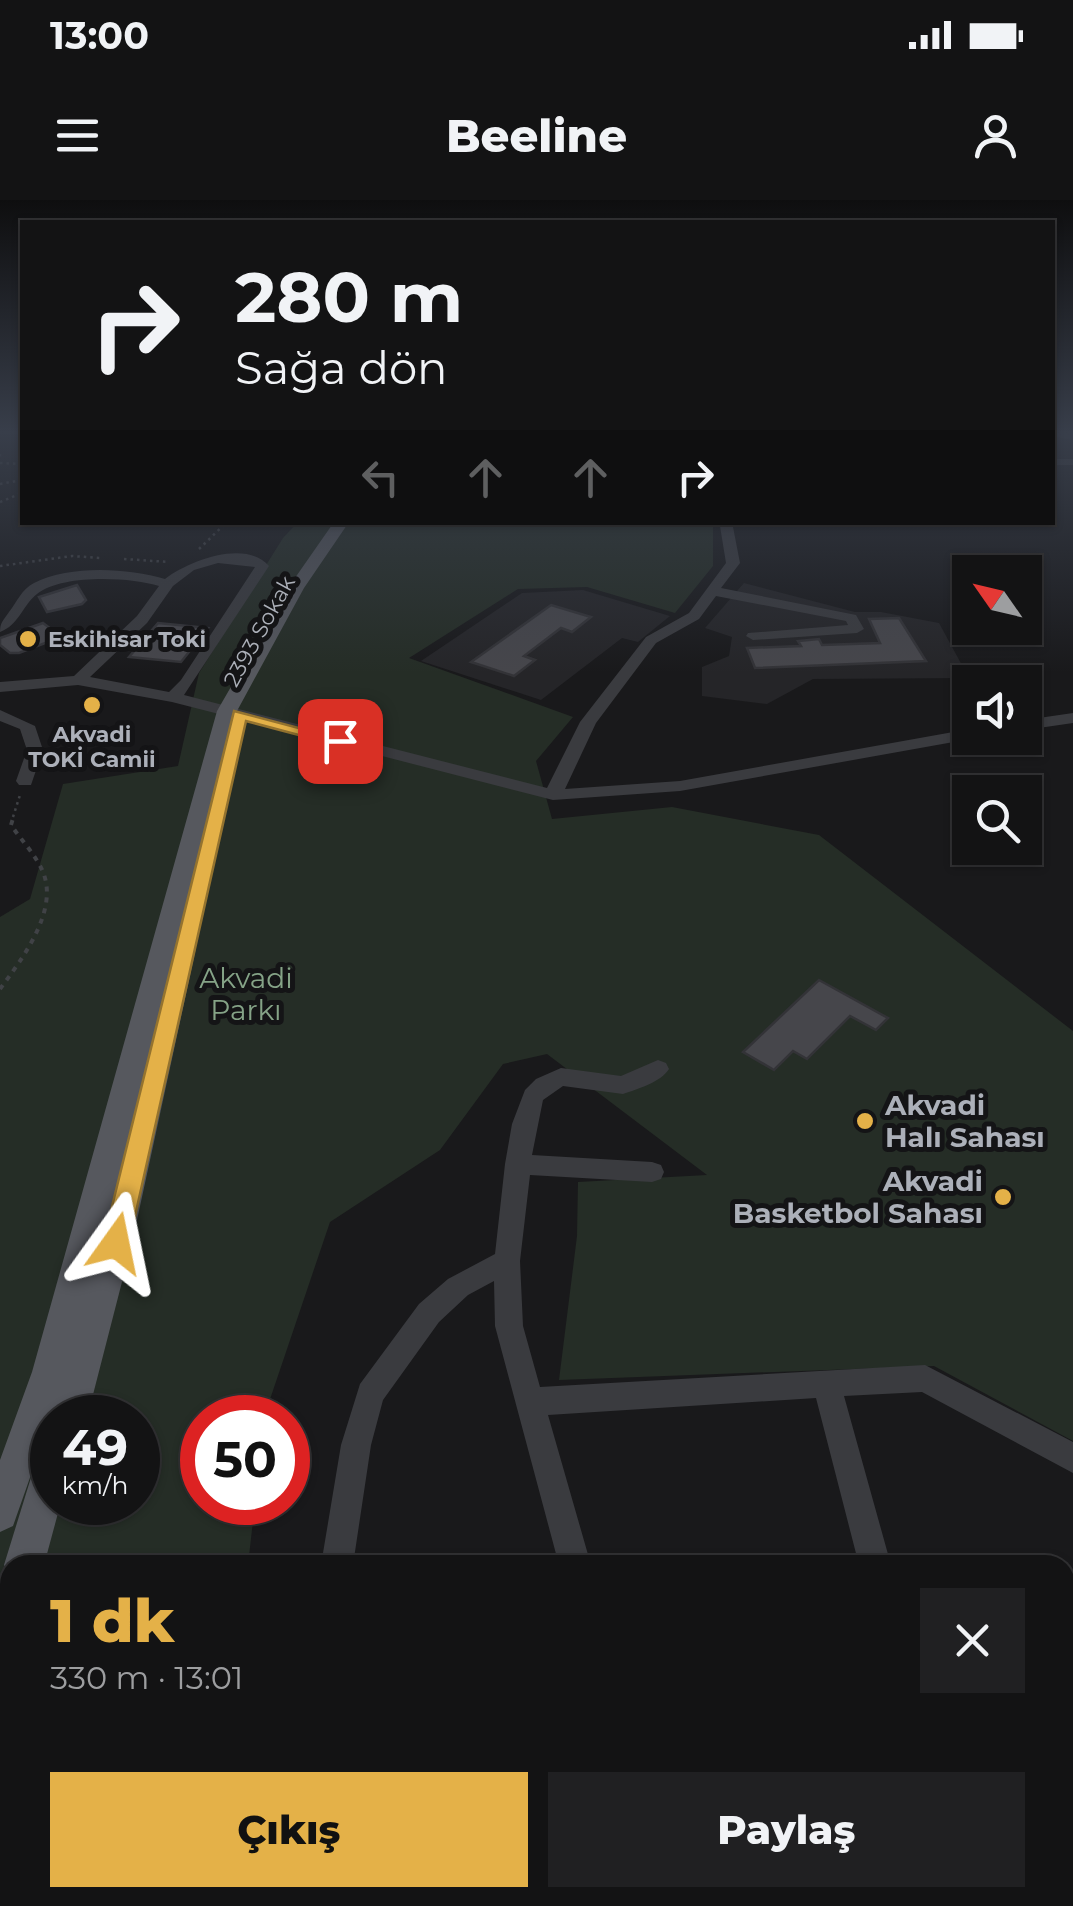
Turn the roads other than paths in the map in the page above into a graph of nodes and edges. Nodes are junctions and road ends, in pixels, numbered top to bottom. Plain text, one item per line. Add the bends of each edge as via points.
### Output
1 (340, 525) edge
2 (353, 525) edge
3 (728, 525) edge
4 (167, 584) junction
5 (712, 591) junction
6 (0, 628) edge
7 (753, 636) dead end
8 (78, 680) junction
9 (0, 687) edge
10 (172, 697) junction
11 (233, 713) junction
12 (0, 715) edge
13 (1073, 718) edge
14 (1042, 723) edge
15 (952, 737) edge
16 (24, 780) road end
17 (553, 794) junction
18 (658, 1069) dead end
19 (517, 1164) junction
20 (652, 1172) dead end
21 (507, 1261) junction
22 (826, 1386) junction
23 (75, 1395) edge
24 (528, 1402) junction
25 (1073, 1458) edge
26 (0, 1513) edge
27 (36, 1525) edge
28 (27, 1555) edge
29 (339, 1555) edge
30 (572, 1555) edge
31 (872, 1555) edge

1 - 11 main road, 2393 Sokak via 296,588
2 - 11 main road, 2393 Sokak
3 - 5 street via 733,562
4 - 6 street via 104,575 45,585 30,592 14,620
4 - 8 street
4 - 10 street via 210,556 262,566
5 - 7 street via 851,618 857,629
5 - 17 street via 694,616 652,640 630,667 588,722
8 - 9 street
8 - 10 street
10 - 11 street
11 - 17 street
11 - 23 main road via 116,1243
11 - 26 main road via 113,1124 54,1354
12 - 16 street via 27,726 36,750
13 - 14 street
15 - 17 street via 680,786
18 - 19 street via 631,1084 561,1076 544,1084 533,1096
19 - 20 street
19 - 21 street
21 - 24 street via 509,1326
21 - 29 street via 458,1287 428,1313 370,1394
22 - 24 street
22 - 25 street via 925,1378
22 - 31 street
24 - 30 street
27 - 28 main road

